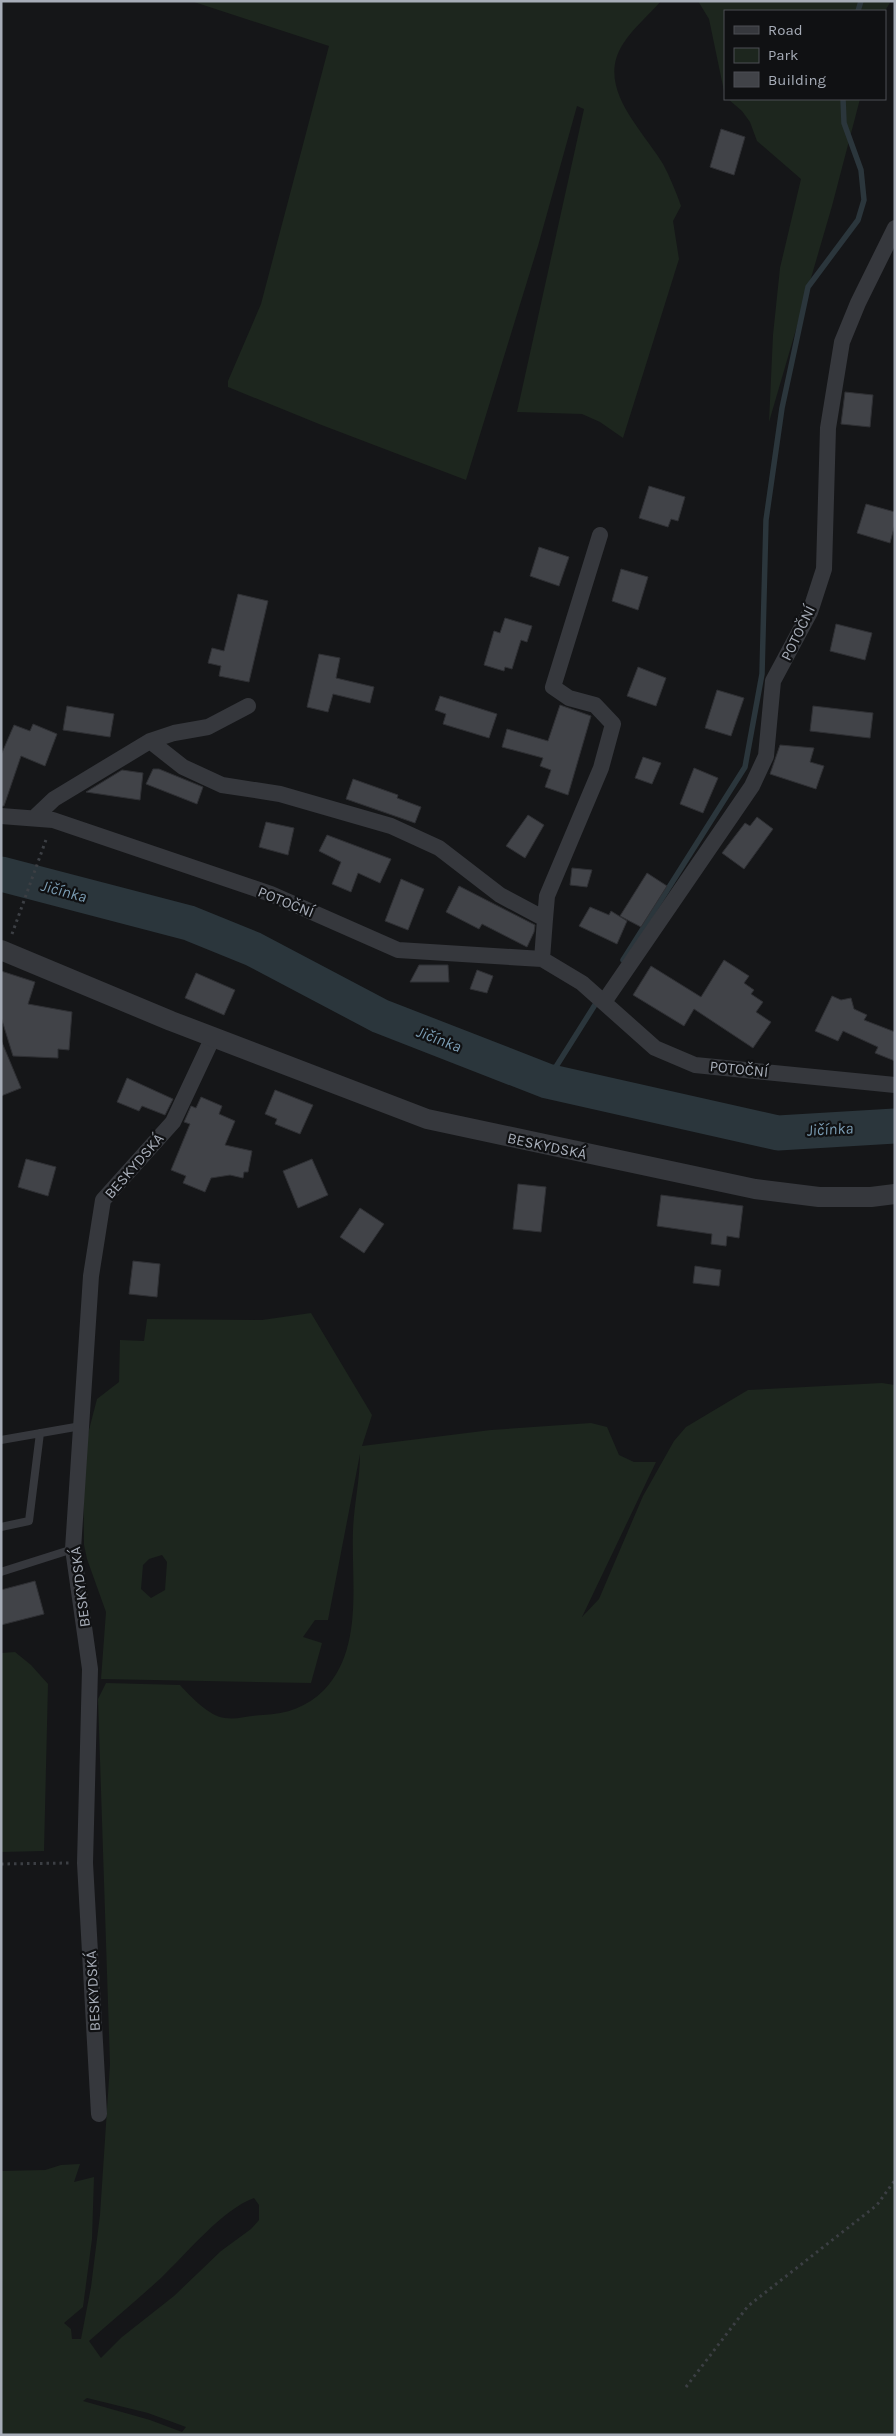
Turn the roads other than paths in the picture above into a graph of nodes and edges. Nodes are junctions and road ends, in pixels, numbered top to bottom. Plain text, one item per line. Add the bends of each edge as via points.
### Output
1 (895, 228) edge
2 (600, 535) dead end
3 (248, 706) dead end
4 (150, 741) junction
5 (1, 816) edge
6 (34, 818) junction
7 (545, 919) junction
8 (3, 950) edge
9 (542, 959) junction
10 (604, 1002) junction
11 (213, 1037) junction
12 (895, 1085) edge
13 (895, 1194) edge
14 (81, 1426) junction
15 (40, 1433) junction
16 (1, 1440) edge
17 (1, 1527) edge
18 (74, 1549) junction
19 (1, 1572) edge
20 (99, 2114) dead end

1 - 10 street, POTOČNÍ via 842,342 828,428 824,569 810,612 774,681 766,756 752,786
2 - 7 street via 553,687 569,698 595,704 613,724 601,768 548,896
3 - 4 street via 208,726
4 - 6 street via 54,799
4 - 7 street via 184,766 222,785 280,794 391,826 439,848 500,895
5 - 6 street, POTOČNÍ
6 - 9 street, POTOČNÍ via 53,820 271,894 398,950
7 - 9 street
8 - 11 street, BESKYDSKÁ
9 - 10 street, POTOČNÍ via 582,983
10 - 12 street, POTOČNÍ via 655,1048 695,1065
11 - 13 street, BESKYDSKÁ via 427,1119 755,1188 819,1197
11 - 14 street, BESKYDSKÁ via 173,1122 103,1200 91,1276
14 - 15 lane
14 - 18 street, BESKYDSKÁ
15 - 16 lane
15 - 17 lane via 29,1521
18 - 19 lane
18 - 20 street, BESKYDSKÁ via 90,1669 85,1863

